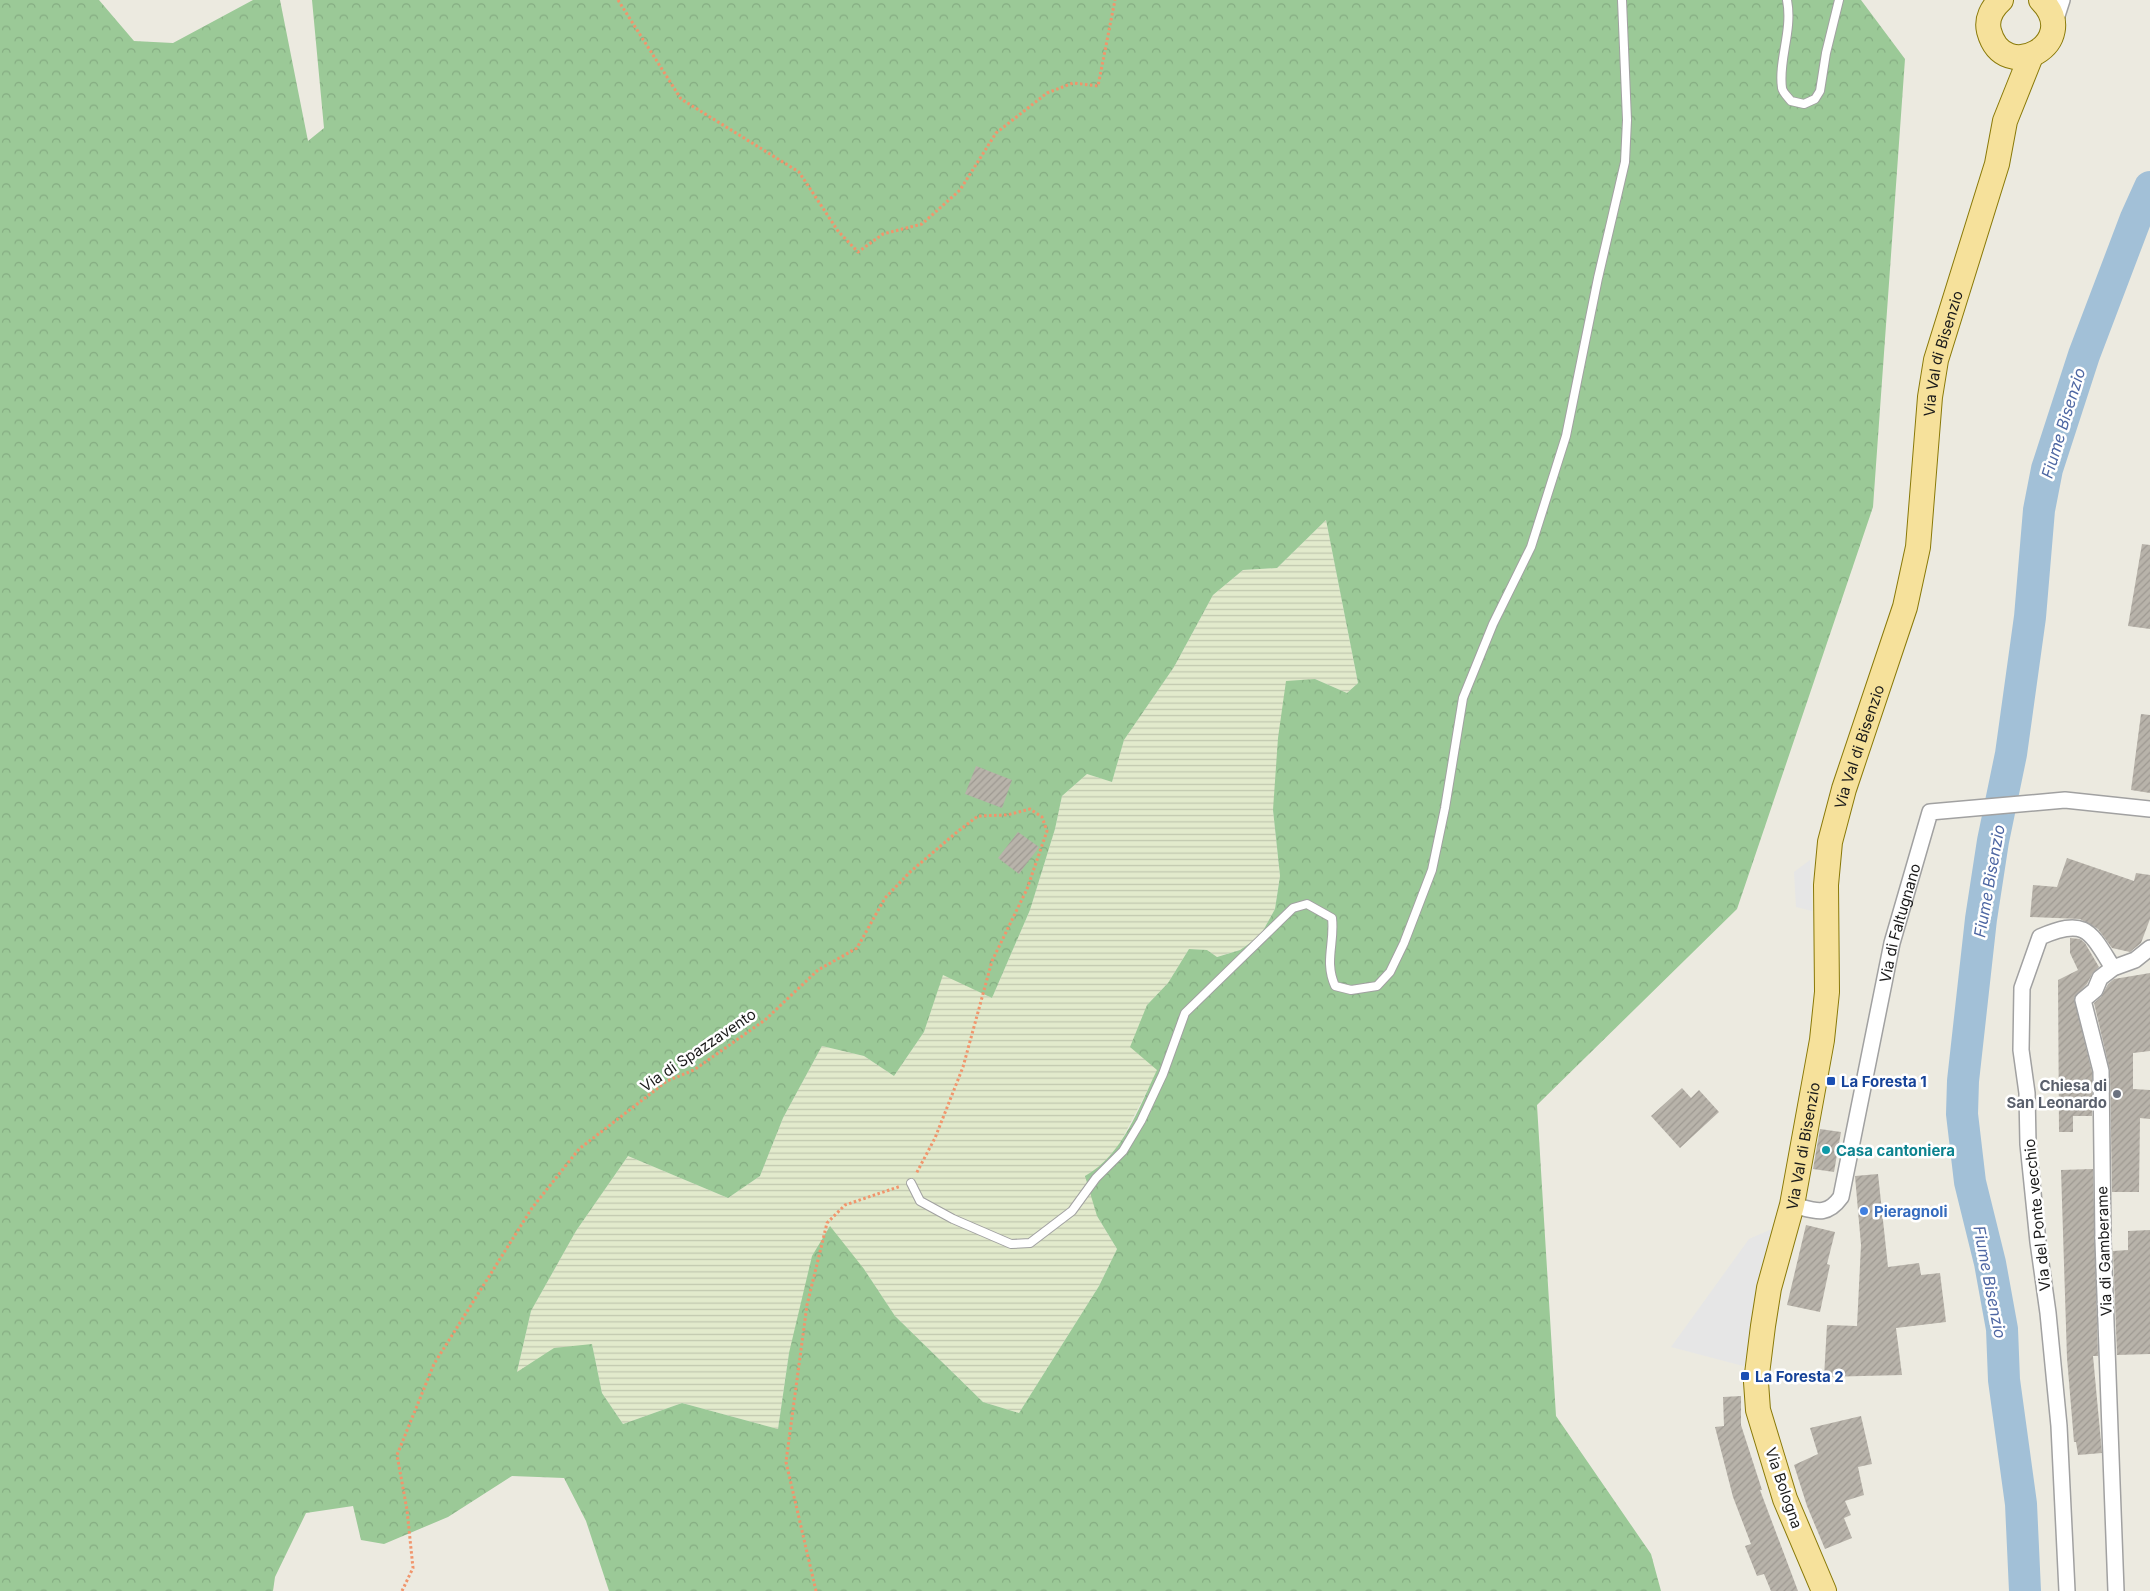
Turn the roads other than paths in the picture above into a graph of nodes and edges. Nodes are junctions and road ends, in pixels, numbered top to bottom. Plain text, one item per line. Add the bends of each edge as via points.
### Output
1 (1622, 0) edge
2 (1787, 0) edge
3 (1839, 0) edge
4 (2041, 0) edge
5 (2062, 0) edge
6 (1992, 5) edge
7 (2054, 27) junction
8 (2005, 54) junction
9 (2031, 56) junction
10 (2005, 121) junction
11 (2150, 809) edge
12 (2150, 948) edge
13 (2113, 968) junction
14 (911, 1183) road end
15 (1792, 1204) junction
16 (1756, 1382) joint
17 (1824, 1591) edge
18 (2067, 1591) edge
19 (2116, 1591) edge

1 - 14 lane via 1627,120 1625,162 1566,436 1532,547 1493,624 1463,698 1432,870 1390,972 1377,986 1351,990 1335,986 1329,972 1334,931 1332,918 1307,904 1292,908 1185,1013 1163,1074 1141,1122 1123,1151 1096,1178 1072,1211 1030,1243 1011,1244 953,1219 920,1201
2 - 3 lane via 1790,17 1782,90 1790,101 1804,104 1815,99 1820,91
4 - 7 main road via 2048,7
5 - 7 street
6 - 8 main road via 1988,27 1991,39
7 - 9 main road via 2051,38 2041,51
8 - 9 main road
8 - 10 main road
9 - 10 main road
10 - 15 main road, Via Val di Bisenzio via 1997,164 1936,360 1918,546 1905,608 1844,789 1830,842 1826,885 1827,992 1822,1040
11 - 15 street, Via di Faltugnano via 2065,800 1930,812 1892,942 1841,1197 1825,1211
12 - 13 street, Via di Gamberame via 2135,960
13 - 18 street, Via del Ponte vecchio via 2094,937 2079,928 2062,927 2040,937 2022,988 2021,1050 2027,1093 2028,1144 2059,1426
13 - 19 street, Via di Gamberame via 2100,978 2095,990 2083,1000 2101,1070 2103,1241
15 - 16 main road, Via Val di Bisenzio via 1769,1288
16 - 17 main road, Via Bologna via 1758,1410 1785,1499

